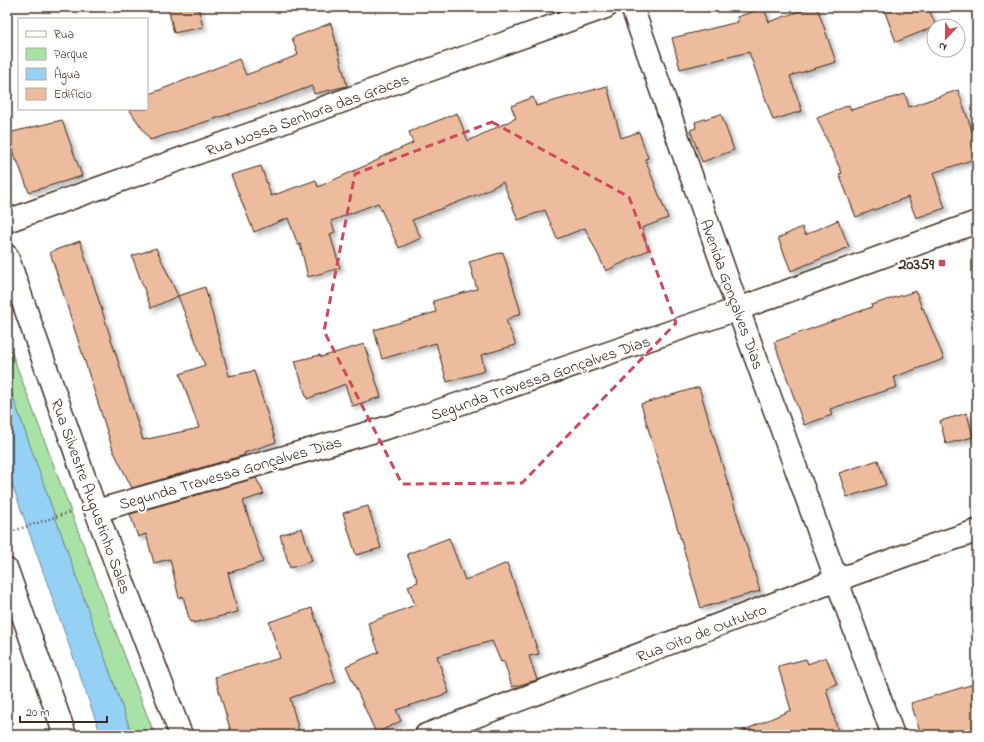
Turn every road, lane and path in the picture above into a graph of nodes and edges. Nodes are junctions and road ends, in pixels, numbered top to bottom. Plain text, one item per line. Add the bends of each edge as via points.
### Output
1 (606, 7) edge
2 (632, 7) edge
3 (7, 221) edge
4 (977, 222) edge
5 (7, 256) edge
6 (738, 309) junction
7 (96, 511) junction
8 (71, 512) dead end
9 (977, 532) edge
10 (7, 533) edge
11 (836, 580) junction
12 (9, 582) edge
13 (65, 735) edge
14 (181, 735) edge
15 (426, 735) edge
16 (893, 735) edge

1 - 3 street, Rua Nossa Senhora das Gracas
2 - 6 street, Avenida Gonçalves Dias
4 - 6 street, Segunda Travessa Gonçalves Dias
5 - 7 street, Rua Silvestre Augustinho Sales
6 - 7 street, Segunda Travessa Gonçalves Dias via 403,423
6 - 11 street, Avenida Gonçalves Dias
7 - 14 street, Rua Silvestre Augustinho Sales
8 - 10 path
9 - 11 street, Rua Oito de Outubro
11 - 15 street, Rua Oito de Outubro
11 - 16 street, Avenida Gonçalves Dias
12 - 13 street

